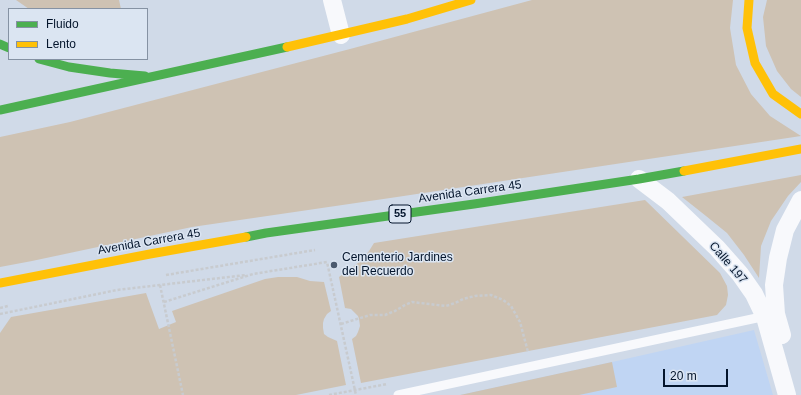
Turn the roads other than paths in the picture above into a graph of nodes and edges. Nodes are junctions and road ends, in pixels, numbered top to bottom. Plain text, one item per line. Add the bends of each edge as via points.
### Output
1 (332, 0) edge
2 (471, 0) edge
3 (749, 0) edge
4 (341, 35) junction
5 (43, 60) edge
6 (150, 76) junction
7 (0, 110) edge
8 (801, 114) edge
9 (801, 149) edge
10 (639, 179) junction
11 (801, 200) edge
12 (0, 283) edge
13 (770, 316) junction
14 (398, 395) edge
15 (787, 395) edge
16 (800, 395) edge

1 - 4 street
2 - 4 main road
3 - 8 main road via 747,28 755,63 774,94
4 - 6 main road
5 - 6 main road via 69,67
6 - 7 main road
9 - 10 main road, Avenida Carrera 45 / 55
10 - 12 main road, Avenida Carrera 45 / 55 via 266,233
10 - 13 street, Calle 197 via 668,201 717,248 740,274
11 - 13 street, Calle 197 via 785,230 778,258
13 - 14 lane
13 - 15 street, Calle 197
13 - 16 street, Calle 197

